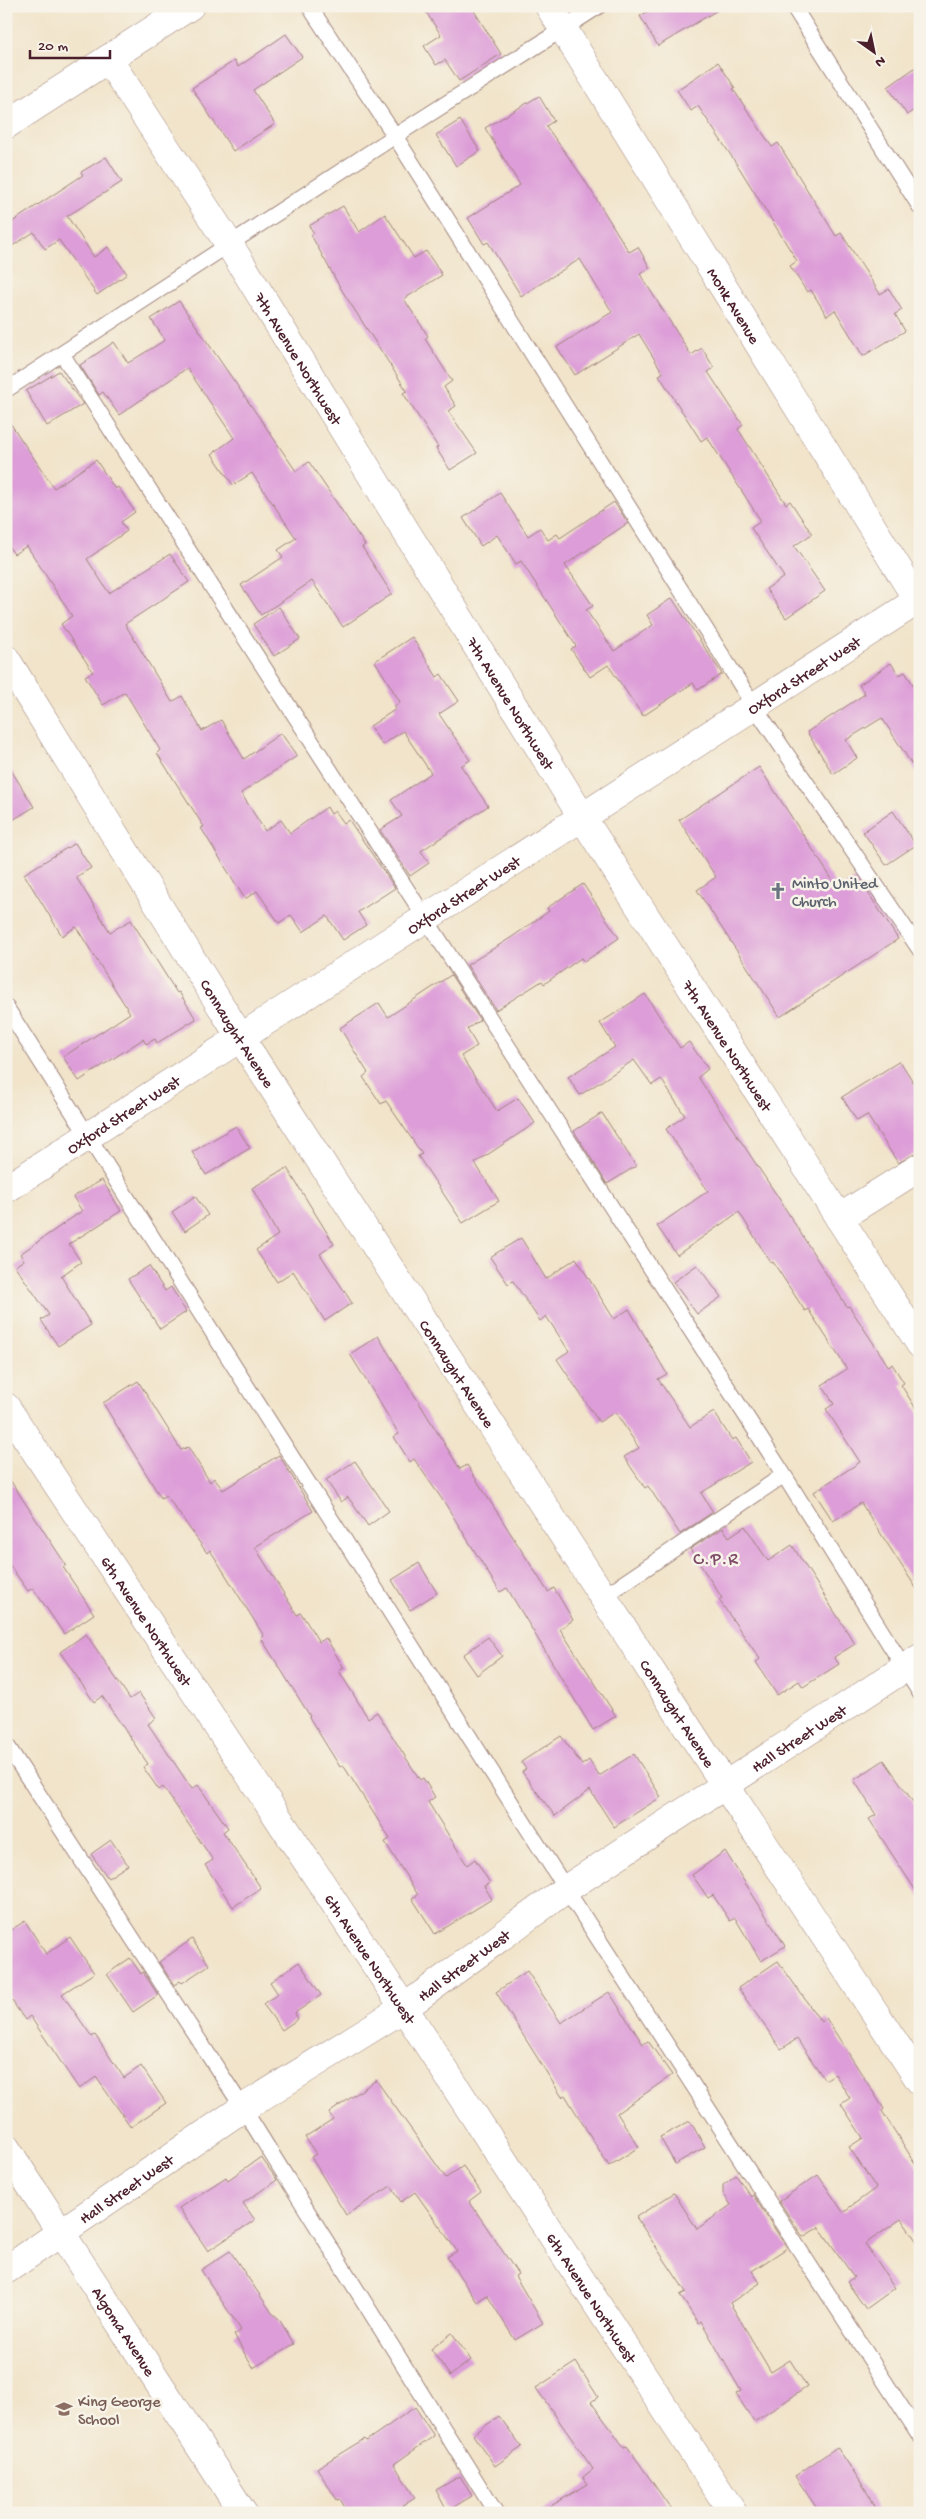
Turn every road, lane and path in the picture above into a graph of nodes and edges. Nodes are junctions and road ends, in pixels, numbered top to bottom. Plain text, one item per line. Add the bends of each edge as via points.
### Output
1 (190, 6) edge
2 (309, 6) edge
3 (549, 6) edge
4 (599, 6) edge
5 (792, 6) edge
6 (564, 29) junction
7 (108, 59) junction
8 (6, 125) edge
9 (395, 136) junction
10 (920, 207) edge
11 (229, 244) junction
12 (62, 354) junction
13 (6, 390) edge
14 (919, 601) edge
15 (6, 660) edge
16 (754, 706) junction
17 (582, 817) junction
18 (424, 917) junction
19 (920, 950) edge
20 (6, 1007) edge
21 (240, 1038) junction
22 (89, 1135) junction
23 (920, 1167) edge
24 (6, 1189) edge
25 (840, 1218) junction
26 (920, 1344) edge
27 (6, 1407) edge
28 (784, 1474) junction
29 (603, 1597) junction
30 (912, 1664) edge
31 (920, 1693) edge
32 (6, 1744) edge
33 (725, 1785) junction
34 (566, 1889) junction
35 (404, 2008) junction
36 (920, 2081) edge
37 (243, 2108) junction
38 (6, 2148) edge
39 (62, 2234) junction
40 (6, 2270) edge
41 (920, 2436) edge
42 (243, 2513) edge
43 (496, 2513) edge
44 (733, 2513) edge

1 - 7 street
2 - 9 lane
3 - 6 street, Monk Avenue
4 - 6 lane
5 - 10 lane
6 - 9 lane
6 - 14 street, Monk Avenue
7 - 8 street
7 - 11 street, 7th Avenue Northwest
9 - 11 lane
9 - 16 lane
11 - 12 lane
11 - 17 street, 7th Avenue Northwest
12 - 13 lane
12 - 18 lane
14 - 16 street, Oxford Street West
15 - 21 street, Connaught Avenue
16 - 17 street, Oxford Street West
16 - 19 lane
17 - 18 street, Oxford Street West
17 - 25 street, 7th Avenue Northwest
18 - 21 street, Oxford Street West
18 - 28 lane
20 - 22 lane
21 - 22 street, Oxford Street West
21 - 29 street, Connaught Avenue
22 - 24 street, Oxford Street West
22 - 34 lane
23 - 25 street
25 - 26 street, 7th Avenue Northwest
27 - 35 street, 6th Avenue Northwest
28 - 29 lane
28 - 30 lane
29 - 33 street, Connaught Avenue
30 - 31 lane
30 - 33 street, Hall Street West
32 - 37 lane
33 - 34 street, Hall Street West
33 - 36 street, Connaught Avenue
34 - 35 street, Hall Street West
34 - 41 lane
35 - 37 street, Hall Street West
35 - 44 street, 6th Avenue Northwest
37 - 39 street, Hall Street West
37 - 43 lane
38 - 39 street, Algoma Avenue
39 - 40 street, Hall Street West
39 - 42 street, Algoma Avenue

